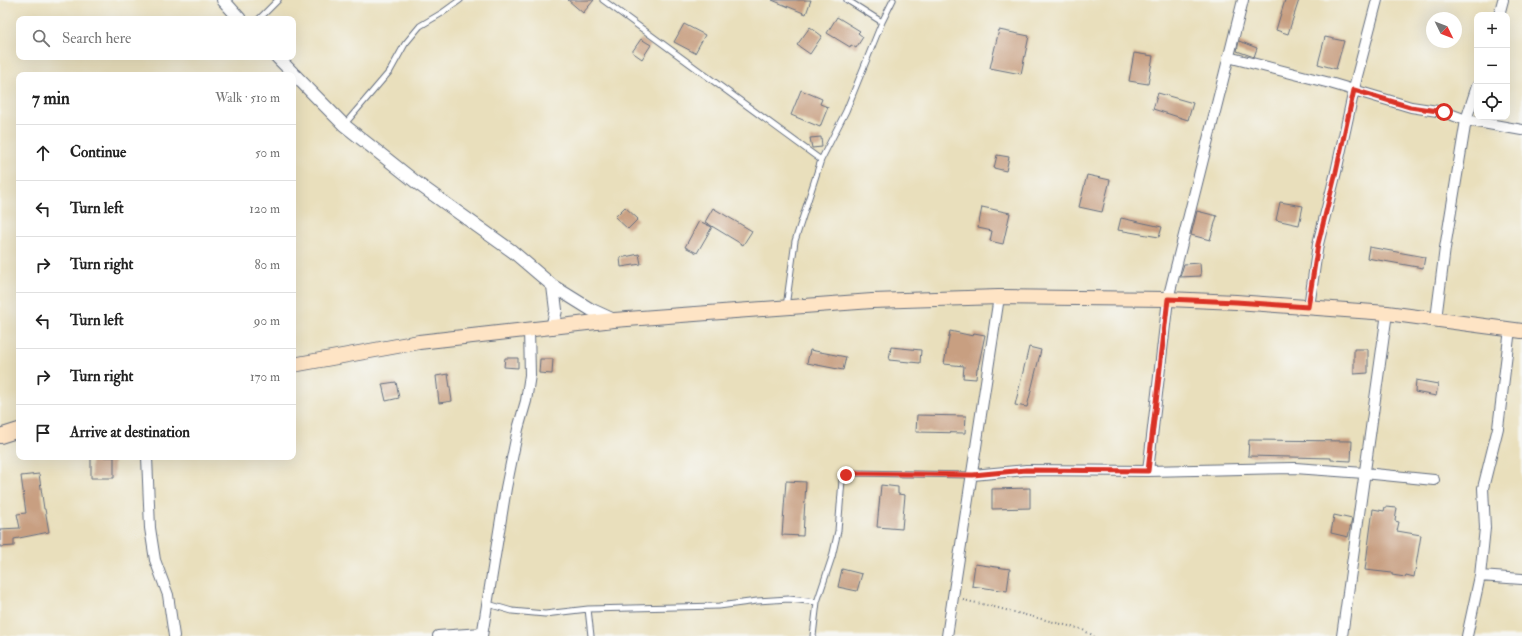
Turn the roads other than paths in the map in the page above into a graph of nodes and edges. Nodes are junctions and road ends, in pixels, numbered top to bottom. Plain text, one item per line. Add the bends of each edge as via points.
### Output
1 (223, 0) edge
2 (278, 0) edge
3 (460, 0) edge
4 (603, 0) edge
5 (847, 0) edge
6 (893, 0) edge
7 (1243, 0) edge
8 (1377, 0) edge
9 (1503, 0) edge
10 (1500, 12) edge
11 (237, 16) edge
12 (262, 16) edge
13 (882, 22) junction
14 (1228, 56) junction
15 (279, 60) edge
16 (291, 72) edge
17 (296, 77) edge
18 (1354, 90) junction
19 (1474, 95) edge
20 (1466, 120) junction
21 (344, 125) junction
22 (1522, 130) edge
23 (821, 160) junction
24 (553, 286) junction
25 (999, 297) junction
26 (1168, 299) junction
27 (786, 307) junction
28 (1308, 307) junction
29 (1387, 313) junction
30 (1436, 319) junction
31 (614, 320) junction
32 (552, 328) junction
33 (529, 329) junction
34 (1516, 330) edge
35 (296, 364) edge
36 (16, 431) edge
37 (0, 436) edge
38 (147, 460) edge
39 (1148, 471) junction
40 (1364, 472) junction
41 (973, 475) junction
42 (1434, 480) dead end
43 (1480, 576) junction
44 (1522, 579) edge
45 (817, 602) junction
46 (488, 604) junction
47 (588, 609) junction
48 (482, 634) edge
49 (174, 636) edge
50 (438, 636) edge
51 (591, 636) edge
52 (813, 636) edge
53 (947, 636) edge
54 (1342, 636) edge
55 (1467, 636) edge

1 - 11 street
2 - 12 lane
3 - 21 lane via 420,26 405,44 390,71
4 - 23 lane
5 - 13 lane
6 - 13 lane
7 - 14 street
8 - 18 street
9 - 10 street
13 - 23 lane via 846,111
14 - 18 street
14 - 26 street
15 - 16 street
17 - 21 street
18 - 20 street via 1410,107 1444,112
18 - 28 street via 1318,244
19 - 20 street
20 - 22 street
20 - 30 street
21 - 24 street via 417,183 512,251
23 - 27 lane via 795,241
24 - 31 street via 590,309
24 - 32 street via 556,310
25 - 26 main road
25 - 27 main road
25 - 41 street
26 - 28 main road
26 - 39 street
27 - 31 main road
28 - 29 main road
29 - 30 main road
29 - 40 street
30 - 34 main road
31 - 32 main road
32 - 33 main road
33 - 35 main road via 418,342
33 - 46 street via 530,375 526,402 506,488
34 - 43 street via 1498,428 1483,488 1485,528
36 - 37 main road
38 - 49 street via 150,528 155,560 168,595
39 - 40 street via 1295,468
39 - 41 street via 1026,470
40 - 42 street
40 - 54 street
41 - 45 lane via 846,475 842,480 838,531
41 - 53 street
43 - 44 street
43 - 55 street
45 - 47 lane via 789,599 719,606
45 - 52 lane
46 - 47 lane via 512,611 545,614
46 - 48 street
47 - 51 lane
48 - 50 street

